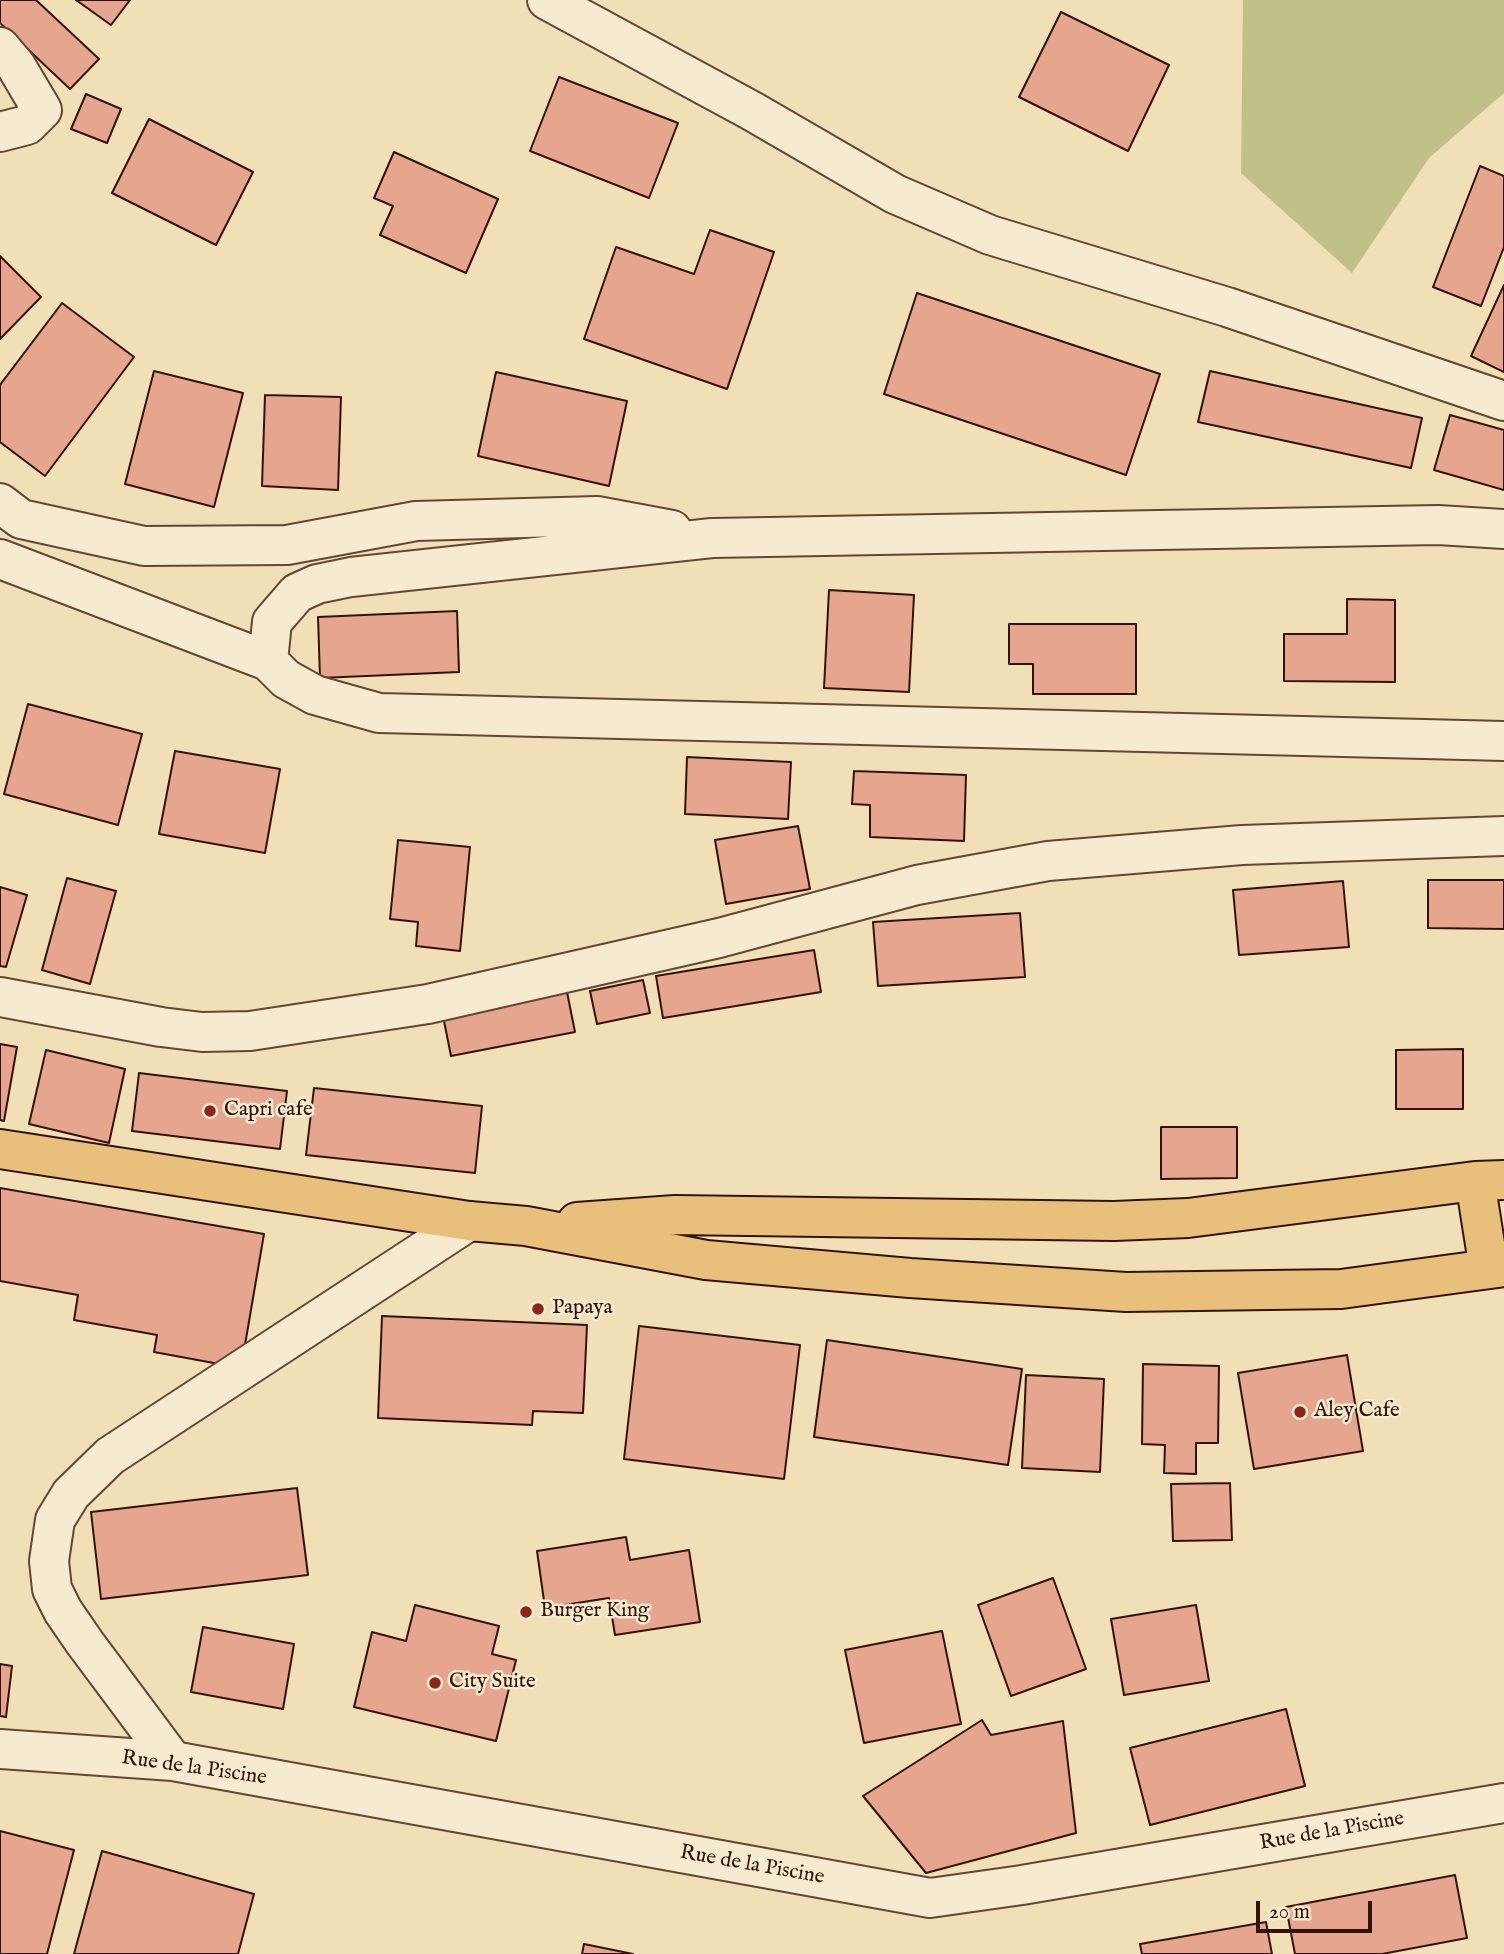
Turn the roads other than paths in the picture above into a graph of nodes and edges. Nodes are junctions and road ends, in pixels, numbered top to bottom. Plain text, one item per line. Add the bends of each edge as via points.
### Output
1 (547, 0) edge
2 (0, 47) edge
3 (0, 132) edge
4 (1504, 401) edge
5 (0, 503) edge
6 (1504, 529) edge
7 (712, 538) junction
8 (0, 559) edge
9 (268, 661) junction
10 (1504, 741) edge
11 (1504, 836) edge
12 (0, 997) edge
13 (0, 1149) edge
14 (1490, 1180) edge
15 (469, 1222) junction
16 (526, 1226) junction
17 (1497, 1268) edge
18 (0, 1749) edge
19 (173, 1761) junction
20 (1504, 1802) edge

1 - 4 street via 895,194 989,235 1227,307
2 - 3 street via 42,110 27,125
5 - 7 street via 21,519 144,547 287,545 416,522 597,516
6 - 7 street via 1437,525
7 - 9 street via 317,584 297,593 272,622
8 - 9 street
9 - 10 street via 286,679 315,695 379,713
11 - 12 street via 1242,845 1048,861 917,885 719,938 428,1004 250,1031 161,1027
13 - 15 main road
14 - 16 main road via 1188,1218 675,1215
14 - 17 main road
15 - 16 main road
15 - 19 street via 110,1456 71,1494 55,1520 49,1561 52,1589 85,1643
16 - 17 main road via 706,1260 1126,1292 1341,1289
18 - 19 street, Rue de la Piscine
19 - 20 street, Rue de la Piscine via 930,1898

